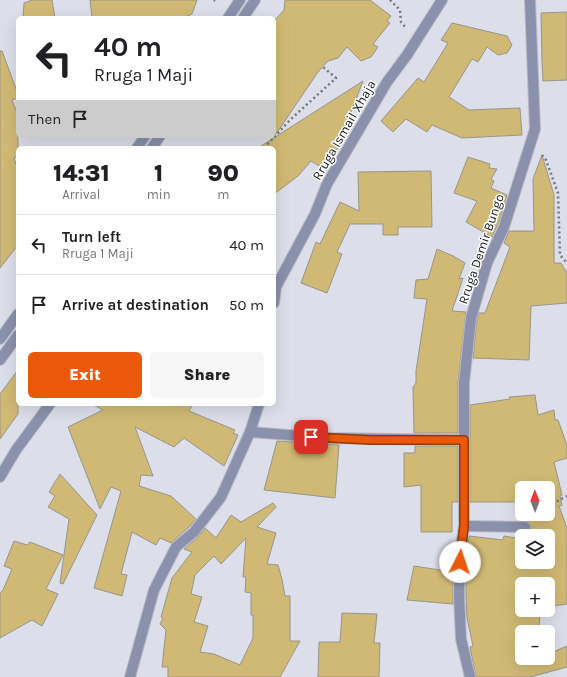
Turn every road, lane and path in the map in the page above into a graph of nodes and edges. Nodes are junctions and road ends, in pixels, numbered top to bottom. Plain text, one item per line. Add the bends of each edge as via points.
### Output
1 (240, 0) edge
2 (256, 0) edge
3 (390, 0) edge
4 (442, 0) edge
5 (530, 0) edge
6 (229, 16) edge
7 (244, 16) edge
8 (417, 40) junction
9 (323, 67) dead end
10 (276, 135) edge
11 (273, 138) edge
12 (532, 139) junction
13 (266, 146) edge
14 (567, 263) edge
15 (276, 287) edge
16 (16, 317) edge
17 (16, 338) edge
18 (0, 339) edge
19 (0, 360) edge
20 (49, 406) edge
21 (258, 406) edge
22 (250, 432) junction
23 (464, 440) junction
24 (0, 477) edge
25 (567, 496) edge
26 (555, 502) edge
27 (464, 526) junction
28 (525, 527) dead end
29 (130, 677) edge
30 (470, 677) edge

1 - 6 street
2 - 7 street
3 - 8 path via 400,10 401,22
4 - 8 street, Rruga Ismail Xhaja
5 - 12 street, Rruga Demir Bungo via 535,129
8 - 15 street, Rruga Ismail Xhaja via 387,82 327,184 315,214
9 - 10 path via 336,78
11 - 13 path
12 - 14 path via 546,160 558,193 560,255
12 - 23 street, Rruga Demir Bungo via 504,226 487,263 471,318 464,383
16 - 18 street
17 - 19 street
20 - 24 street via 16,450
21 - 22 street
22 - 23 street via 333,439
22 - 29 street via 221,497 194,532 176,547 154,590
23 - 27 street, Rruga Demir Bungo
25 - 26 path
27 - 28 street
27 - 30 street, Rruga Demir Bungo via 460,553 459,596 461,639

